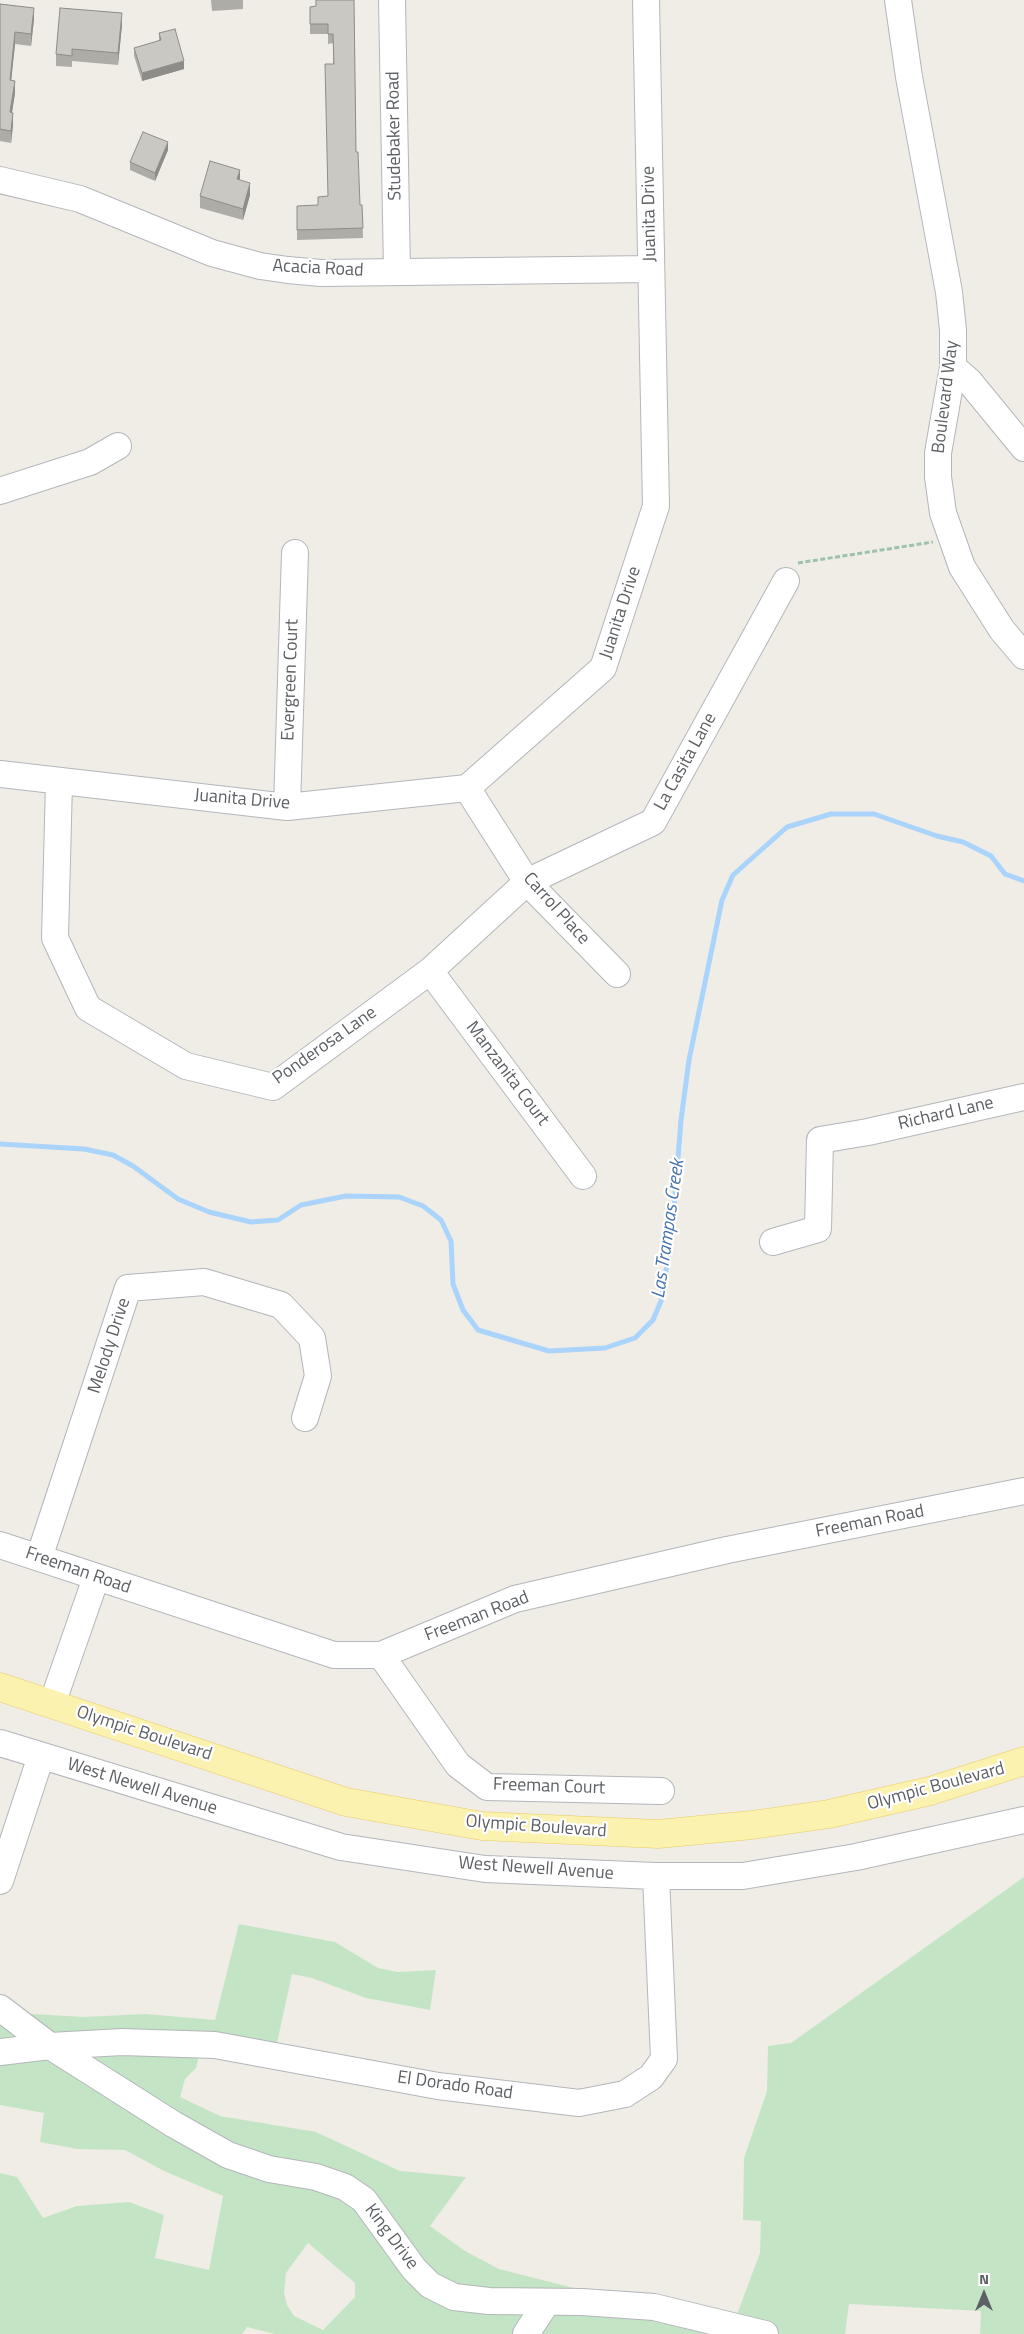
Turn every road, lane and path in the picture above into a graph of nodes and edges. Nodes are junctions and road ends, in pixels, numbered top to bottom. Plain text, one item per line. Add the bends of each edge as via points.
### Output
1 (392, 0) edge
2 (646, 0) edge
3 (898, 0) edge
4 (0, 180) edge
5 (651, 269) junction
6 (397, 272) junction
7 (953, 367) junction
8 (118, 446) dead end
9 (1024, 448) edge
10 (0, 491) edge
11 (951, 538) junction
12 (296, 553) dead end
13 (786, 581) joint
14 (1024, 656) edge
15 (0, 774) edge
16 (59, 782) junction
17 (467, 788) junction
18 (287, 807) junction
19 (528, 882) junction
20 (430, 971) junction
21 (617, 974) dead end
22 (1024, 1097) edge
23 (583, 1176) dead end
24 (773, 1242) dead end
25 (305, 1418) dead end
26 (1024, 1491) edge
27 (0, 1545) edge
28 (40, 1558) junction
29 (96, 1578) junction
30 (381, 1655) junction
31 (0, 1687) edge
32 (52, 1704) junction
33 (0, 1742) edge
34 (41, 1756) junction
35 (1024, 1761) edge
36 (661, 1791) dead end
37 (1024, 1820) edge
38 (656, 1876) junction
39 (0, 1880) edge
40 (0, 2008) edge
41 (50, 2046) junction
42 (0, 2052) edge
43 (547, 2302) junction
44 (526, 2334) edge
45 (764, 2334) edge

1 - 6 street, Studebaker Road
2 - 5 street, Juanita Drive
3 - 7 street, Boulevard Way via 949,292
4 - 6 street, Acacia Road via 80,199 212,253 260,266 321,273
5 - 6 street, Acacia Road
5 - 17 street, Juanita Drive via 656,506 603,668
7 - 9 street via 969,381
7 - 11 street, Boulevard Way via 940,443 938,477 943,513
8 - 10 street via 90,462
11 - 13 path via 794,564
11 - 14 street, Boulevard Way via 962,567 1002,630
12 - 18 street, Evergreen Court
13 - 19 street, La Casita Lane via 653,822
15 - 16 street, Juanita Drive
16 - 18 street, Juanita Drive
16 - 20 street, Ponderosa Lane via 55,938 88,1008 186,1066 273,1087
17 - 18 street, Juanita Drive
17 - 19 street, Carrol Place
19 - 20 street, Ponderosa Lane
19 - 21 street, Carrol Place
20 - 23 street, Manzanita Court
22 - 24 street, Richard Lane via 820,1140 818,1229
25 - 28 street, Melody Drive via 318,1376 312,1338 281,1305 204,1282 128,1288
26 - 30 street, Freeman Road via 726,1550 515,1599
27 - 28 street, Freeman Road
28 - 29 street, Freeman Road
29 - 30 street, Freeman Road via 334,1655
29 - 32 street
30 - 36 street, Freeman Court via 458,1765 487,1787
31 - 32 main road, Olympic Boulevard
32 - 35 main road, Olympic Boulevard via 346,1802 482,1826 658,1834 752,1825 830,1814 930,1791
33 - 34 street, West Newell Avenue
34 - 38 street, West Newell Avenue via 341,1847 485,1869
34 - 39 street
37 - 38 street, West Newell Avenue via 856,1857 742,1876
38 - 41 street, El Dorado Road via 664,2059 651,2076 625,2094 579,2103 438,2086 215,2045 122,2042
40 - 41 street, King Drive
41 - 42 street, El Dorado Road
41 - 43 street, King Drive via 228,2155 269,2169 316,2177 345,2187 364,2200 414,2269 430,2285 454,2296 471,2299
43 - 44 street
43 - 45 street, King Drive via 654,2307

